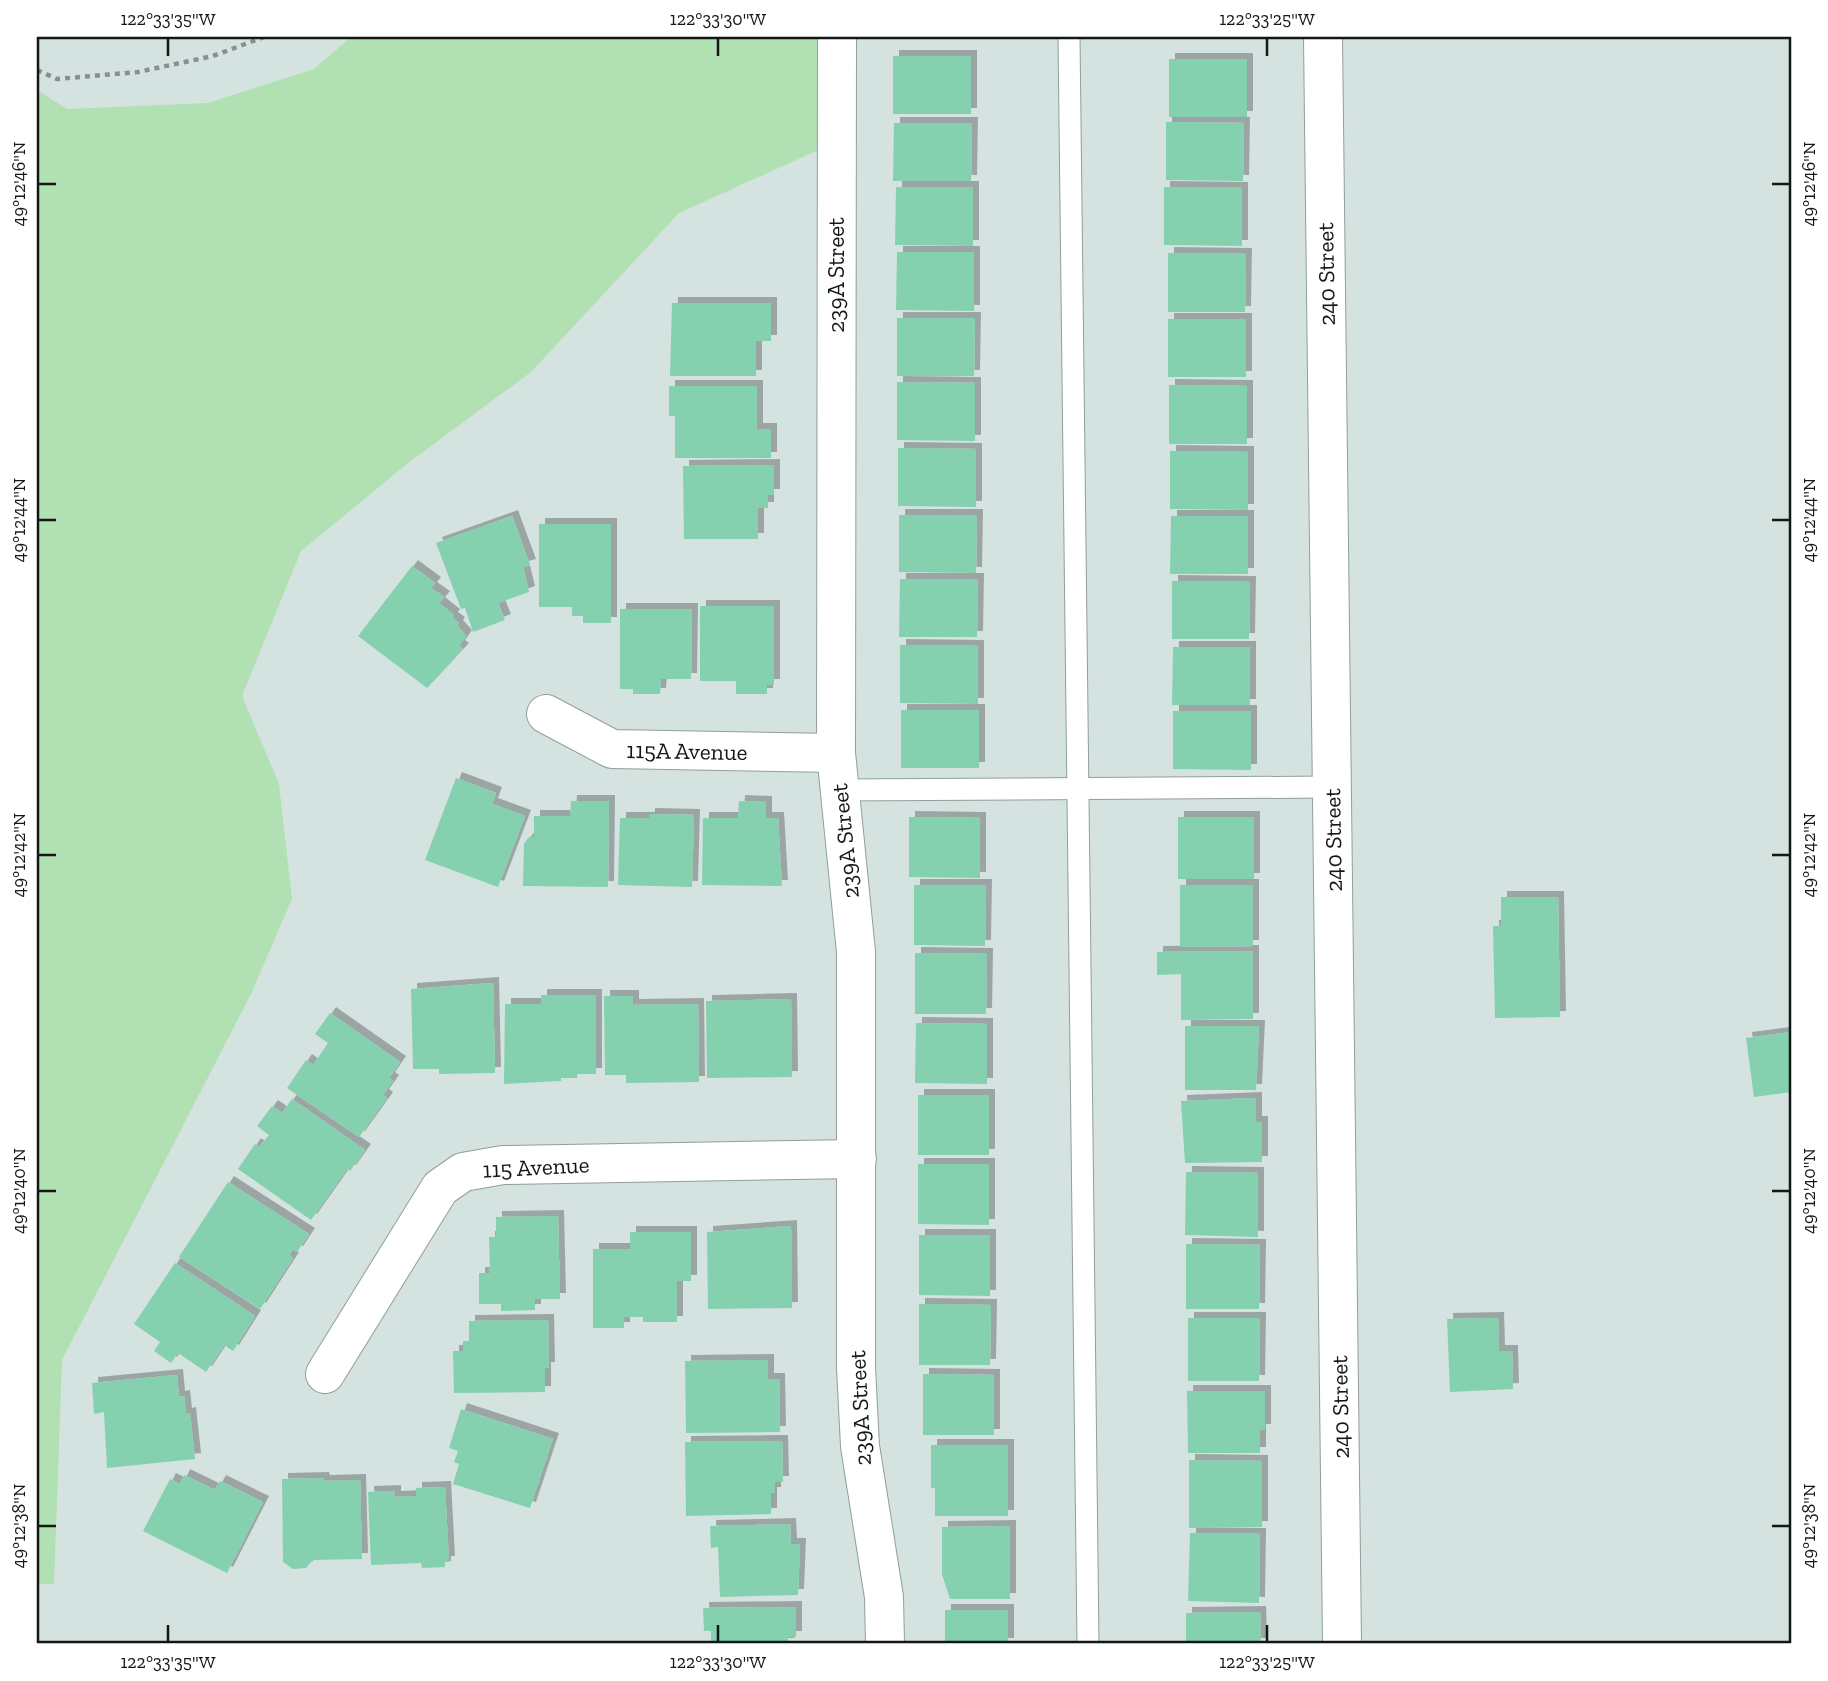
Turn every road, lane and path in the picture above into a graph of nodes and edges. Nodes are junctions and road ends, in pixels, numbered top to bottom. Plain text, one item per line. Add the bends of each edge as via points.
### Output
1 (264, 37) edge
2 (837, 37) edge
3 (1069, 37) edge
4 (1323, 37) edge
5 (37, 70) edge
6 (547, 714) dead end
7 (837, 771) junction
8 (1077, 787) junction
9 (1333, 787) junction
10 (857, 1159) junction
11 (325, 1374) dead end
12 (885, 1644) edge
13 (1088, 1644) edge
14 (1342, 1644) edge

1 - 5 path via 213,56 138,72 57,79
2 - 7 street, 239A Street
3 - 8 lane
4 - 9 street, 240 Street
6 - 7 street, 115A Avenue via 612,749
7 - 8 lane
7 - 10 street, 239A Street via 856,952
8 - 9 lane
8 - 13 lane
9 - 14 street, 240 Street
10 - 11 street, 115 Avenue via 503,1165 463,1172 440,1188
10 - 12 street, 239A Street via 860,1446 884,1597

